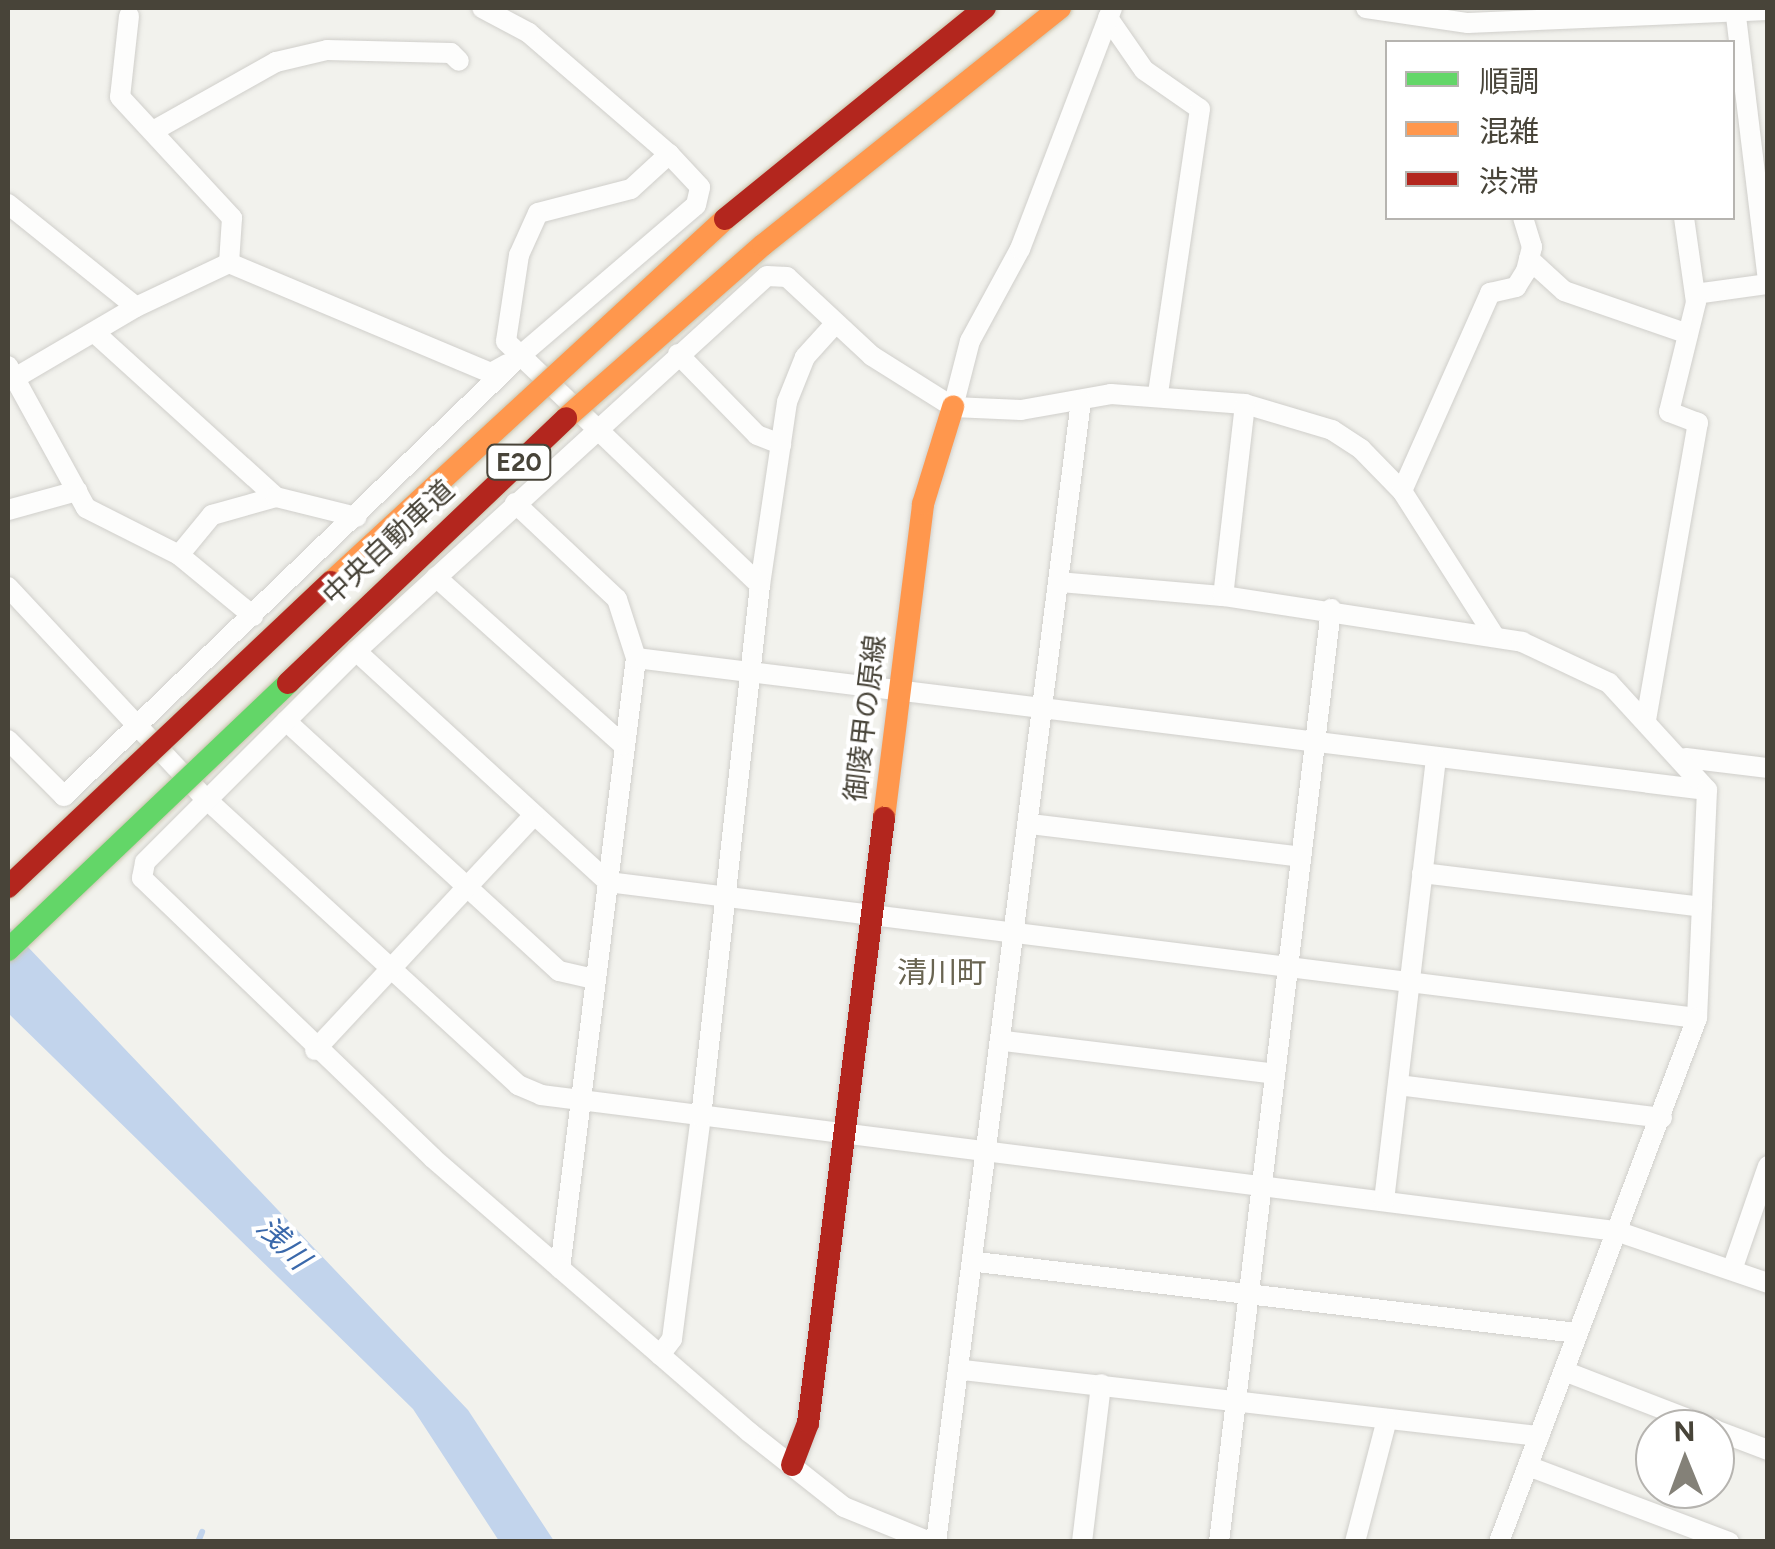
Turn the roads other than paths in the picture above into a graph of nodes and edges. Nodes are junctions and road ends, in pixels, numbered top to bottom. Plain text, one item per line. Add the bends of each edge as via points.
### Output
1 (482, 8) edge
2 (986, 8) edge
3 (1060, 8) edge
4 (1366, 8) edge
5 (1735, 8) edge
6 (1768, 10) edge
7 (1110, 13) edge
8 (129, 16) dead end
9 (1469, 33) edge
10 (460, 61) dead end
11 (153, 131) junction
12 (668, 154) junction
13 (1743, 158) edge
14 (8, 204) edge
15 (696, 205) junction
16 (1523, 220) edge
17 (1684, 220) edge
18 (1529, 260) junction
19 (229, 263) junction
20 (767, 276) junction
21 (1768, 282) edge
22 (1695, 294) junction
23 (136, 307) junction
24 (834, 325) junction
25 (95, 333) junction
26 (1688, 334) junction
27 (678, 354) junction
28 (521, 355) junction
29 (11, 372) edge
30 (1158, 394) junction
31 (1082, 401) junction
32 (1245, 404) junction
33 (952, 407) junction
34 (596, 428) junction
35 (781, 444) junction
36 (77, 491) junction
37 (1402, 491) junction
38 (276, 498) junction
39 (515, 502) junction
40 (8, 510) edge
41 (357, 517) junction
42 (179, 555) junction
43 (436, 577) junction
44 (1059, 582) junction
45 (760, 585) junction
46 (8, 587) edge
47 (1223, 596) junction
48 (1332, 609) junction
49 (252, 616) junction
50 (1495, 637) junction
51 (356, 651) junction
52 (636, 658) junction
53 (752, 672) junction
54 (898, 690) junction
55 (1043, 710) junction
56 (1646, 720) junction
57 (286, 721) junction
58 (138, 724) junction
59 (8, 740) edge
60 (1315, 742) junction
61 (623, 745) junction
62 (1436, 758) junction
63 (1686, 758) junction
64 (1768, 768) edge
65 (1706, 790) junction
66 (205, 798) junction
67 (533, 816) junction
68 (1030, 824) junction
69 (1301, 858) junction
70 (1422, 873) junction
71 (608, 882) junction
72 (8, 887) edge
73 (462, 888) junction
74 (726, 897) junction
75 (1702, 907) junction
76 (871, 916) junction
77 (1018, 934) junction
78 (8, 950) edge
79 (390, 967) junction
80 (1288, 968) junction
81 (595, 978) junction
82 (1410, 982) junction
83 (1697, 1018) junction
84 (1004, 1040) junction
85 (316, 1050) junction
86 (1275, 1074) junction
87 (1398, 1085) junction
88 (582, 1100) junction
89 (701, 1116) junction
90 (1662, 1118) junction
91 (845, 1133) junction
92 (990, 1151) junction
93 (1768, 1166) edge
94 (1262, 1186) junction
95 (1384, 1201) junction
96 (1616, 1231) junction
97 (976, 1262) junction
98 (560, 1268) junction
99 (1732, 1270) junction
100 (1768, 1283) edge
101 (1248, 1295) junction
102 (1576, 1333) junction
103 (660, 1355) junction
104 (963, 1370) junction
105 (1564, 1370) junction
106 (1101, 1384) junction
107 (1236, 1400) junction
108 (1663, 1409) edge
109 (1386, 1419) junction
110 (1539, 1436) junction
111 (1735, 1437) edge
112 (1768, 1450) edge
113 (792, 1466) junction
114 (1528, 1466) junction
115 (933, 1542) edge
116 (1082, 1542) edge
117 (1219, 1542) edge
118 (1355, 1542) edge
119 (1499, 1542) edge
120 (1728, 1542) edge

1 - 12 street via 529,34
2 - 72 main road, 中央自動車道 / E20, bridge via 735,210 550,375
3 - 78 main road, 中央自動車道 / E20, bridge via 763,245 566,418
4 - 9 street
5 - 6 street
5 - 9 street
5 - 13 street
7 - 30 street via 1144,70 1200,109
7 - 33 street, 御陵甲の原線 via 1020,249 970,341
8 - 11 street via 120,97
10 - 11 street via 451,52 327,50 276,62
11 - 19 street via 232,218
12 - 15 street via 700,187
12 - 28 street via 631,189 538,213 519,254 506,342
13 - 21 street
14 - 23 street
15 - 20 street
15 - 28 street
16 - 18 street
17 - 22 street
18 - 26 street via 1564,292
18 - 37 street via 1516,287 1490,293
19 - 23 street
19 - 28 street via 492,374
20 - 24 street via 787,277
20 - 27 street
21 - 22 street
22 - 26 street
23 - 25 street
24 - 33 street
24 - 35 street via 804,357
25 - 29 street
25 - 38 street
26 - 56 street via 1669,412 1698,423
27 - 34 street
27 - 35 street via 757,435
28 - 34 street
28 - 41 street
29 - 36 street
30 - 31 street
30 - 32 street
31 - 33 street
31 - 44 street
32 - 37 street via 1332,430
32 - 47 street
33 - 54 main road, 御陵甲の原線 via 923,504
34 - 39 street
34 - 45 street
35 - 45 street
36 - 40 street
36 - 42 street via 86,508
37 - 50 street
38 - 41 street
38 - 42 street via 212,515
39 - 43 street
39 - 52 street via 617,599
41 - 49 street
42 - 49 street
43 - 51 street
43 - 61 street
44 - 47 street
44 - 55 street
45 - 53 street
46 - 58 street
47 - 48 street
48 - 50 street
48 - 60 street
49 - 58 street
50 - 56 street via 1609,683
51 - 57 street
51 - 67 street
52 - 53 street
52 - 61 street
53 - 54 street
53 - 74 street
54 - 55 street
54 - 76 main road, 御陵甲の原線
55 - 60 street
55 - 68 street
56 - 63 street
57 - 66 street
57 - 73 street
58 - 59 street via 64,796
58 - 66 street
60 - 62 street
60 - 69 street
61 - 71 street
62 - 65 street
62 - 70 street
63 - 64 street
63 - 65 street
65 - 75 street
66 - 79 street
66 - 85 street via 146,862 142,878
67 - 71 street
67 - 73 street
68 - 69 street
68 - 77 street
69 - 80 street
70 - 75 street
70 - 82 street
71 - 74 street
71 - 81 street
73 - 79 street
73 - 81 street via 559,972
74 - 76 street
74 - 89 street
75 - 83 street
76 - 77 street
76 - 91 main road, 御陵甲の原線
77 - 80 street
77 - 84 street
79 - 85 street
79 - 88 street via 518,1085
80 - 82 street
80 - 86 street
81 - 88 street
82 - 83 street
82 - 87 street
83 - 90 street
84 - 86 street
84 - 92 street
85 - 98 street
86 - 94 street
87 - 90 street
87 - 95 street
88 - 89 street
88 - 98 street
89 - 91 street
89 - 103 street via 672,1339
90 - 96 street
91 - 92 street
91 - 113 main road, 御陵甲の原線 via 808,1423
92 - 94 street
92 - 97 street
93 - 99 street
94 - 95 street
94 - 101 street
95 - 96 street
96 - 99 street
96 - 102 street
97 - 101 street
97 - 104 street
98 - 103 street
99 - 100 street
101 - 102 street
101 - 107 street
102 - 105 street
103 - 113 street
104 - 106 street
104 - 115 street
105 - 108 street
105 - 110 street
106 - 107 street
106 - 116 street
107 - 109 street
107 - 117 street
109 - 110 street
109 - 118 street
110 - 114 street
111 - 112 street
113 - 115 street via 844,1507
114 - 119 street
114 - 120 street

